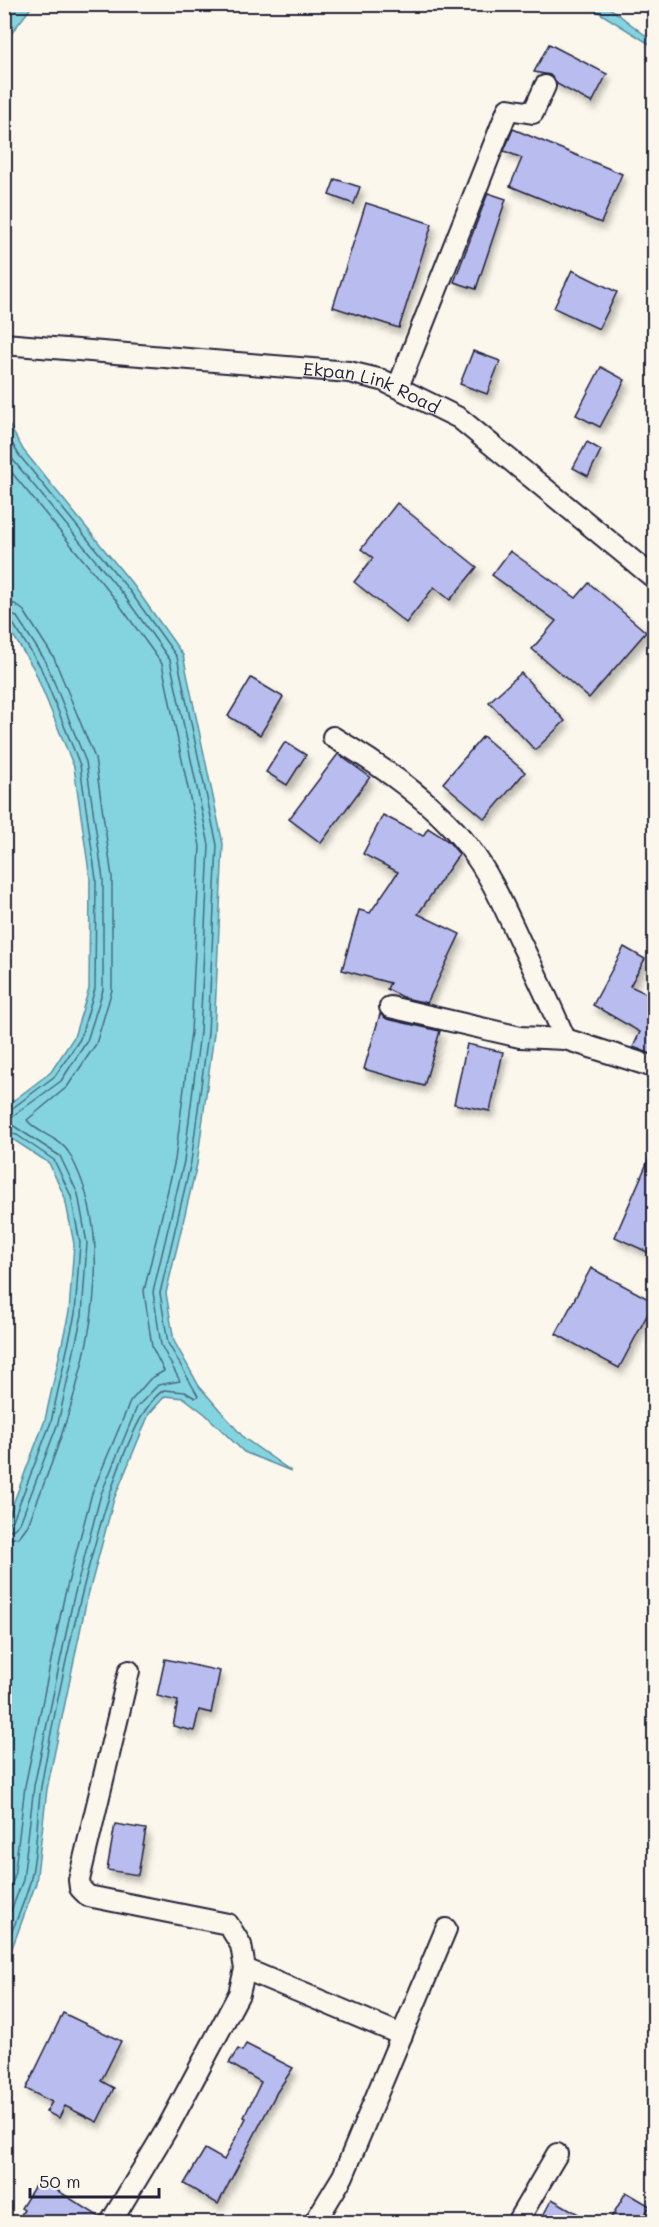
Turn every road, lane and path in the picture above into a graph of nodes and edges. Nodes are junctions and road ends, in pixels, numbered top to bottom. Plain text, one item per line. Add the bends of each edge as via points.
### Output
1 (545, 86) dead end
2 (4, 344) edge
3 (398, 387) junction
4 (654, 579) edge
5 (333, 736) dead end
6 (390, 1007) dead end
7 (565, 1039) junction
8 (654, 1067) edge
9 (129, 1671) dead end
10 (446, 1929) dead end
11 (245, 1969) junction
12 (402, 2035) junction
13 (557, 2154) dead end
14 (111, 2223) edge
15 (315, 2223) edge
16 (517, 2223) edge

1 - 3 street via 533,113 508,109
2 - 3 street, Ekpan Link Road via 349,372
3 - 4 street, Ekpan Link Road via 459,418
5 - 7 street via 433,808 470,847 540,977
6 - 7 street via 520,1037
7 - 8 street
9 - 11 street via 80,1888 88,1896 228,1924 241,1945
10 - 12 street
11 - 12 street
11 - 14 street via 239,1994
12 - 15 street via 343,2176
13 - 16 street

